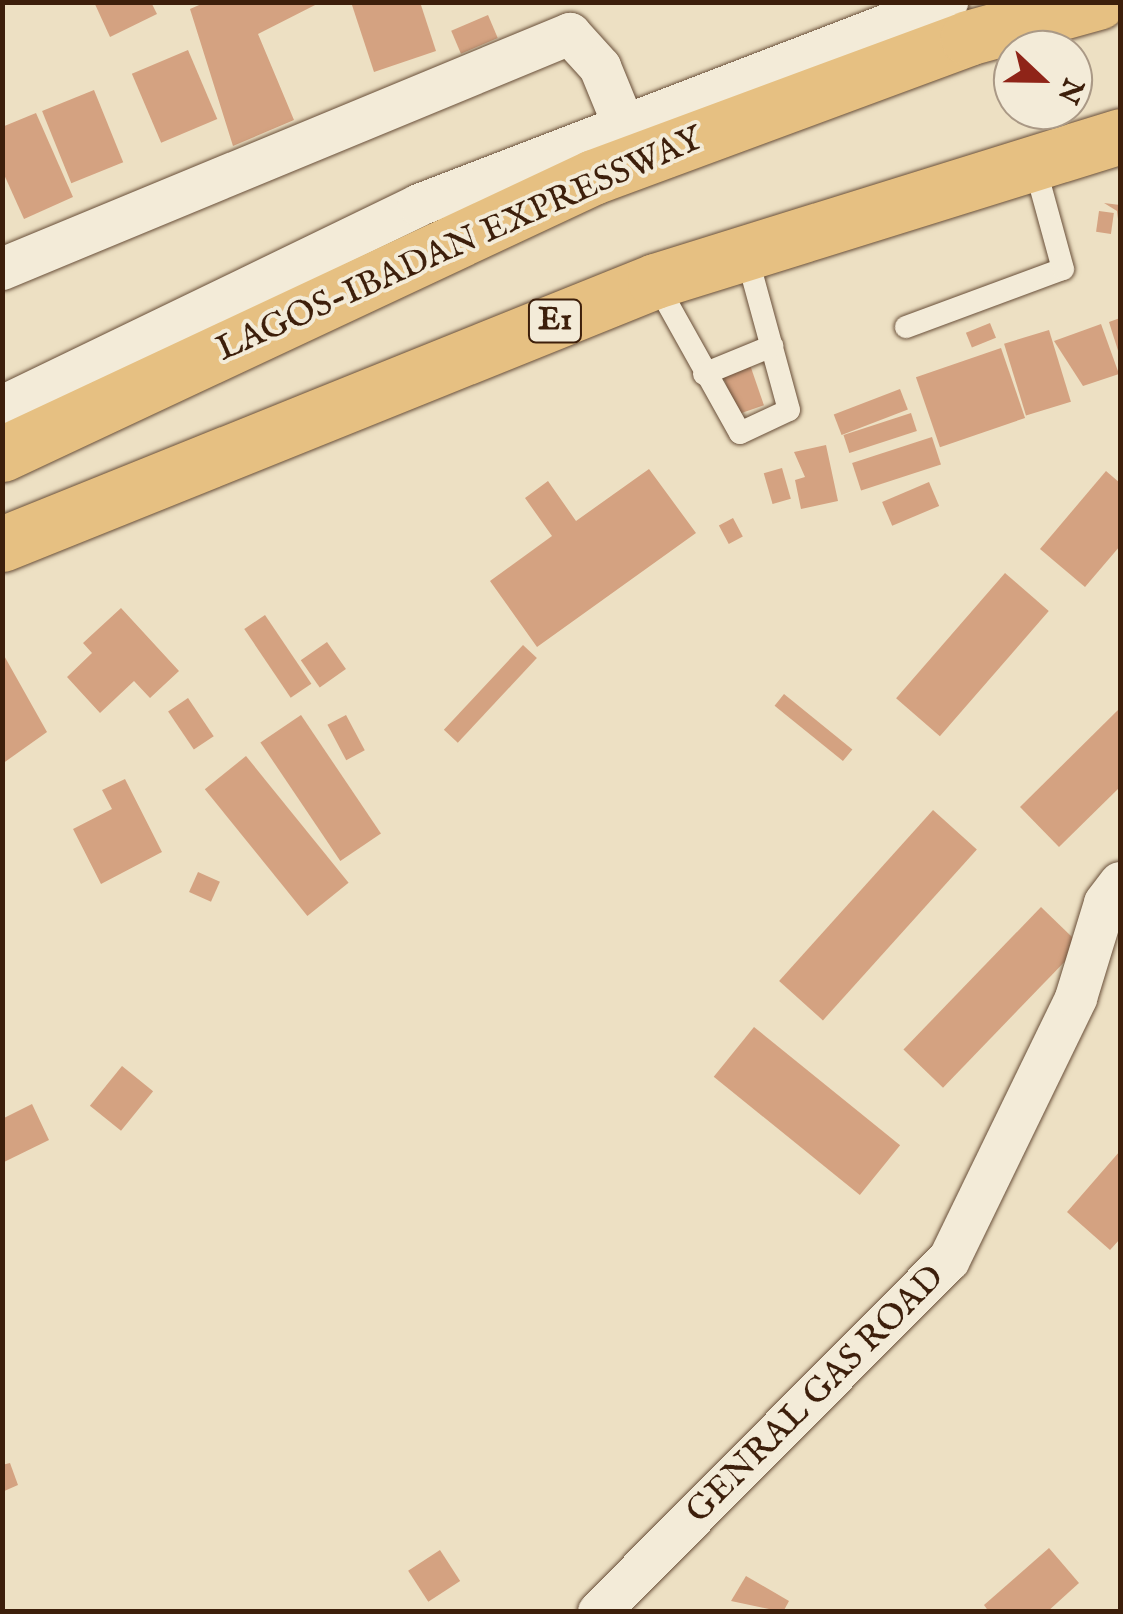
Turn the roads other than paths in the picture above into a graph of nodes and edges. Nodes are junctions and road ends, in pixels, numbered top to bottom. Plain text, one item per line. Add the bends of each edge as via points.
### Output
1 (947, 2) edge
2 (1098, 2) edge
3 (625, 128) junction
4 (1120, 136) edge
5 (1032, 160) junction
6 (746, 249) junction
7 (2, 269) edge
8 (654, 281) junction
9 (906, 327) dead end
10 (772, 346) junction
11 (704, 374) junction
12 (2, 407) edge
13 (2, 454) edge
14 (2, 544) edge
15 (1120, 883) edge
16 (598, 1612) edge

1 - 3 street
2 - 13 highway, LAGOS-IBADAN EXPRESSWAY via 968,38 593,177
3 - 7 street via 600,67 570,34
3 - 12 street via 419,205
4 - 5 highway, E1
5 - 6 highway, E1
5 - 9 lane via 1064,269
6 - 8 highway, E1
6 - 10 lane
8 - 11 lane
8 - 14 highway, E1
10 - 11 lane
10 - 11 lane via 785,417 731,431
15 - 16 street, GENRAL GAS ROAD via 1105,903 1076,998 950,1260

